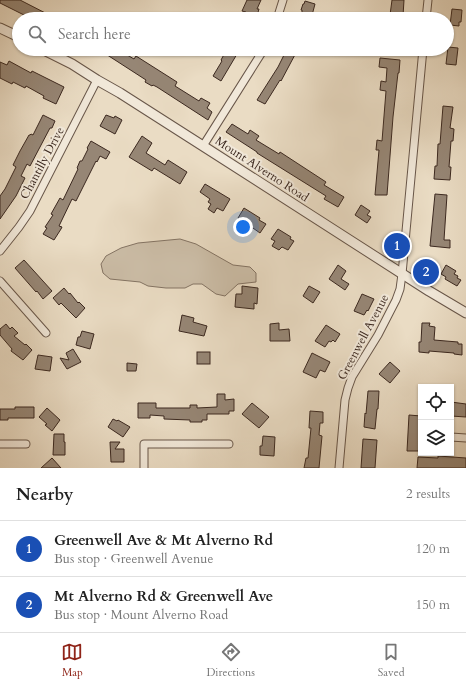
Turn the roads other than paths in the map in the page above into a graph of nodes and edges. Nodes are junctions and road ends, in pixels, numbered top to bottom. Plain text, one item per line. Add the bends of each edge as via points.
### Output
1 (283, 0) edge
2 (428, 0) edge
3 (279, 12) edge
4 (427, 12) edge
5 (0, 28) edge
6 (12, 34) edge
7 (56, 56) edge
8 (260, 56) edge
9 (422, 56) edge
10 (97, 80) junction
11 (203, 146) junction
12 (0, 251) edge
13 (402, 274) junction
14 (0, 282) edge
15 (466, 313) edge
16 (46, 333) dead end
17 (454, 437) edge
18 (466, 438) edge
19 (0, 444) edge
20 (26, 444) dead end
21 (229, 444) dead end
22 (144, 468) edge
23 (339, 468) edge

1 - 3 street
2 - 4 street
5 - 6 street
7 - 10 street, Mount Alverno Road
8 - 11 street
9 - 13 street, Greenwell Avenue
10 - 11 street, Mount Alverno Road
10 - 12 street, Chantilly Drive via 30,211
11 - 13 street, Mount Alverno Road
13 - 15 street, Mount Alverno Road
13 - 23 street, Greenwell Avenue via 396,300 348,388
14 - 16 street
17 - 18 street
19 - 20 street
21 - 22 street via 144,444

